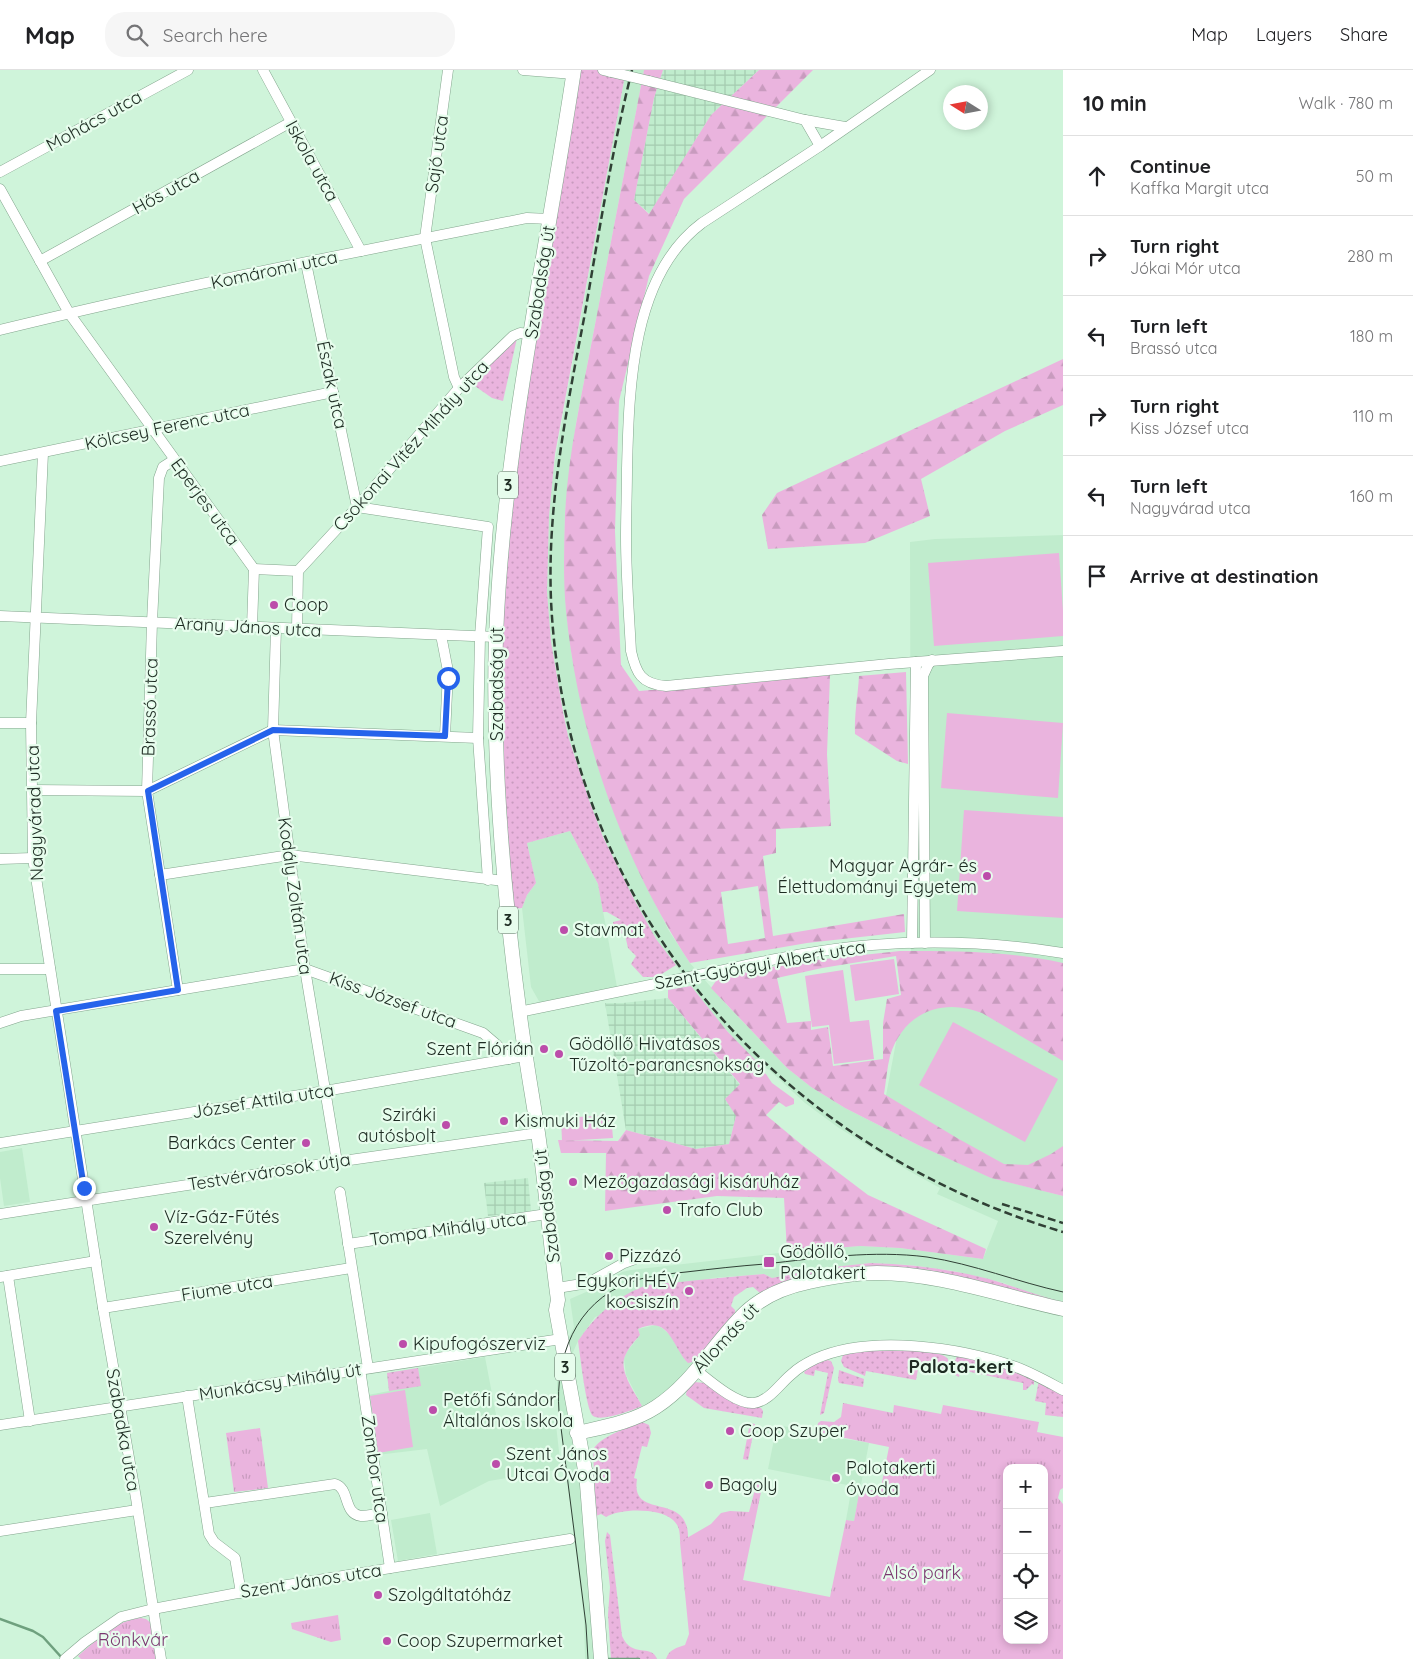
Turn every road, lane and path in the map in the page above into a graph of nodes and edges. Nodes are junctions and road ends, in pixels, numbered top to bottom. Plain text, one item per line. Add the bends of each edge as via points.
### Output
1 (188, 70) edge
2 (263, 70) edge
3 (448, 70) edge
4 (523, 70) edge
5 (930, 70) edge
6 (607, 71) edge
7 (574, 72) edge
8 (805, 120) junction
9 (291, 122) junction
10 (845, 127) junction
11 (820, 146) junction
12 (0, 172) edge
13 (0, 189) edge
14 (550, 219) junction
15 (425, 238) junction
16 (361, 251) junction
17 (40, 262) junction
18 (306, 263) junction
19 (69, 313) junction
20 (0, 330) edge
21 (531, 334) junction
22 (459, 388) junction
23 (333, 392) junction
24 (154, 430) junction
25 (43, 453) junction
26 (174, 460) junction
27 (0, 461) edge
28 (357, 507) junction
29 (254, 570) junction
30 (298, 571) junction
31 (0, 616) edge
32 (35, 618) junction
33 (152, 622) junction
34 (252, 627) junction
35 (276, 628) junction
36 (297, 629) junction
37 (441, 635) junction
38 (480, 636) junction
39 (496, 637) junction
40 (1063, 651) edge
41 (932, 660) junction
42 (916, 662) junction
43 (31, 722) junction
44 (0, 723) edge
45 (273, 730) junction
46 (445, 736) junction
47 (478, 738) junction
48 (918, 774) junction
49 (32, 790) junction
50 (148, 791) junction
51 (290, 855) junction
52 (33, 858) junction
53 (0, 859) edge
54 (160, 875) junction
55 (488, 880) junction
56 (504, 880) junction
57 (924, 906) junction
58 (912, 907) junction
59 (912, 943) junction
60 (925, 943) junction
61 (1063, 953) edge
62 (305, 968) junction
63 (0, 969) edge
64 (50, 969) junction
65 (178, 990) junction
66 (56, 1011) junction
67 (519, 1012) junction
68 (0, 1023) edge
69 (525, 1056) junction
70 (510, 1059) junction
71 (325, 1091) junction
72 (76, 1131) junction
73 (538, 1132) junction
74 (0, 1143) edge
75 (337, 1162) junction
76 (340, 1192) dead end
77 (86, 1200) junction
78 (0, 1214) edge
79 (547, 1214) junction
80 (348, 1244) junction
81 (635, 1259) dead end
82 (96, 1261) junction
83 (351, 1268) junction
84 (4, 1276) edge
85 (557, 1294) junction
86 (103, 1308) junction
87 (1063, 1309) edge
88 (560, 1339) junction
89 (364, 1369) junction
90 (696, 1370) junction
91 (1063, 1390) edge
92 (187, 1396) junction
93 (119, 1407) junction
94 (30, 1421) junction
95 (0, 1426) edge
96 (580, 1433) junction
97 (204, 1503) junction
98 (137, 1510) junction
99 (382, 1513) junction
100 (0, 1531) edge
101 (570, 1539) dead end
102 (390, 1568) junction
103 (242, 1592) junction
104 (153, 1609) junction
105 (66, 1658) edge
106 (601, 1658) edge
107 (161, 1659) edge

1 - 12 street, Mohács utca
2 - 9 street, Iskola utca
3 - 15 street, Sajó utca
4 - 7 street
5 - 10 street
6 - 8 street, bridge
7 - 14 main road, Szabadság út / 3
8 - 10 street
8 - 11 street
9 - 16 street, Iskola utca
9 - 17 street, Hős utca
10 - 11 street
11 - 42 street via 690,232 669,256 653,288 637,343 628,412 626,538 631,651 639,676 656,686
13 - 17 street, Eperjes utca
14 - 15 street, Komáromi utca via 527,218
14 - 21 main road, Szabadság út / 3
15 - 16 street, Komáromi utca
15 - 22 street, Sajó utca
16 - 18 street, Komáromi utca
17 - 19 street, Eperjes utca
18 - 19 street, Komáromi utca
18 - 23 street, Észak utca
19 - 20 street, Komáromi utca
19 - 24 street, Eperjes utca
21 - 22 street, Csokonai Vitéz Mihály utca via 513,336
21 - 39 main road, Szabadság út / 3 via 508,485
22 - 28 street, Csokonai Vitéz Mihály utca
23 - 24 street, Kölcsey Ferenc utca
23 - 28 street, Észak utca
24 - 25 street, Kölcsey Ferenc utca
24 - 26 street, Eperjes utca
25 - 27 street, Kölcsey Ferenc utca
25 - 32 street, Nagyvárad utca
26 - 29 street, Eperjes utca
26 - 33 street, Brassó utca via 163,467 159,478
28 - 30 street, Csokonai Vitéz Mihály utca
28 - 38 street, Szabadság út via 488,527
29 - 30 street
29 - 34 street
30 - 36 street
31 - 32 street, Arany János utca
32 - 33 street, Arany János utca
32 - 43 street, Nagyvárad utca
33 - 34 street, Arany János utca
33 - 50 street, Brassó utca
34 - 35 street, Arany János utca
35 - 36 street, Arany János utca
35 - 45 street, Kodály Zoltán utca
36 - 37 street, Arany János utca
37 - 38 street, Arany János utca
37 - 46 street via 448,671
38 - 39 street, Arany János utca
38 - 47 street, Szabadság út
39 - 56 main road, Szabadság út / 3 via 496,766
40 - 41 street
41 - 42 street
41 - 48 street via 924,676
42 - 48 street
43 - 44 street
43 - 49 street, Nagyvárad utca
45 - 46 street
45 - 50 street
45 - 51 street, Kodály Zoltán utca
46 - 47 street
47 - 55 street, Szabadság út
48 - 57 street
48 - 58 street
49 - 50 street
49 - 52 street, Nagyvárad utca
50 - 54 street, Brassó utca
51 - 54 street
51 - 55 street
51 - 62 street, Kodály Zoltán utca
52 - 53 street
52 - 64 street, Nagyvárad utca
54 - 65 street, Brassó utca
55 - 56 street
56 - 67 main road, Szabadság út / 3
57 - 58 street
57 - 60 street
58 - 59 street
59 - 60 street, Szent-Györgyi Albert utca
59 - 67 street, Szent-Györgyi Albert utca, bridge via 824,951
60 - 61 street, Szent-Györgyi Albert utca
62 - 65 street, Kiss József utca
62 - 70 street, Kiss József utca via 483,1033
62 - 71 street, Kodály Zoltán utca
63 - 64 street
64 - 66 street, Nagyvárad utca
65 - 66 street, Kiss József utca
66 - 68 street, Kiss József utca
66 - 72 street, Nagyvárad utca
67 - 69 main road, Szabadság út / 3
69 - 70 street, József Attila utca
69 - 73 main road, Szabadság út / 3
70 - 71 street, József Attila utca
71 - 72 street, József Attila utca
71 - 75 street, Kodály Zoltán utca
72 - 74 street, József Attila utca
72 - 77 street, Nagyvárad utca
73 - 75 street, Testvérvárosok útja
73 - 79 main road, Szabadság út / 3
75 - 77 street, Testvérvárosok útja
76 - 80 street, Zombor utca
77 - 78 street, Testvérvárosok útja
77 - 82 street, Szabadka utca
79 - 80 street, Tompa Mihály utca
79 - 85 main road, Szabadság út / 3
80 - 83 street, Zombor utca
81 - 85 street via 588,1283
82 - 84 street
82 - 86 street, Szabadka utca
83 - 86 street, Fiume utca
83 - 89 street, Zombor utca
84 - 94 street
85 - 88 main road, Szabadság út / 3
85 - 96 main road, Szabadság út / 3 via 564,1310
86 - 93 street, Szabadka utca
87 - 90 main road, Állomás út via 918,1277 879,1273 842,1276 792,1286 764,1299 744,1313
88 - 89 street, Munkácsy Mihály út
88 - 96 main road, Szabadság út / 3
89 - 92 street, Munkácsy Mihály út
89 - 99 street, Zombor utca
90 - 91 street via 737,1399 754,1403 768,1397 804,1365 835,1352 872,1346 917,1347 962,1353 1015,1366
90 - 96 main road, Állomás út via 676,1392 656,1407 624,1421
92 - 93 street, Munkácsy Mihály út
92 - 97 street
93 - 94 street, Munkácsy Mihály út
93 - 98 street, Szabadka utca
94 - 95 street, Munkácsy Mihály út
96 - 106 main road, Szabadság út / 3 via 587,1481
97 - 99 street via 335,1484 342,1487 347,1503 357,1514
97 - 103 street via 210,1537 234,1558
98 - 100 street
98 - 104 street, Szabadka utca
99 - 102 street, Zombor utca
101 - 102 street, Szent János utca
102 - 103 street, Szent János utca
103 - 104 street, Szent János utca
104 - 105 street, Szent János utca via 121,1617
104 - 107 street, Szabadka utca

